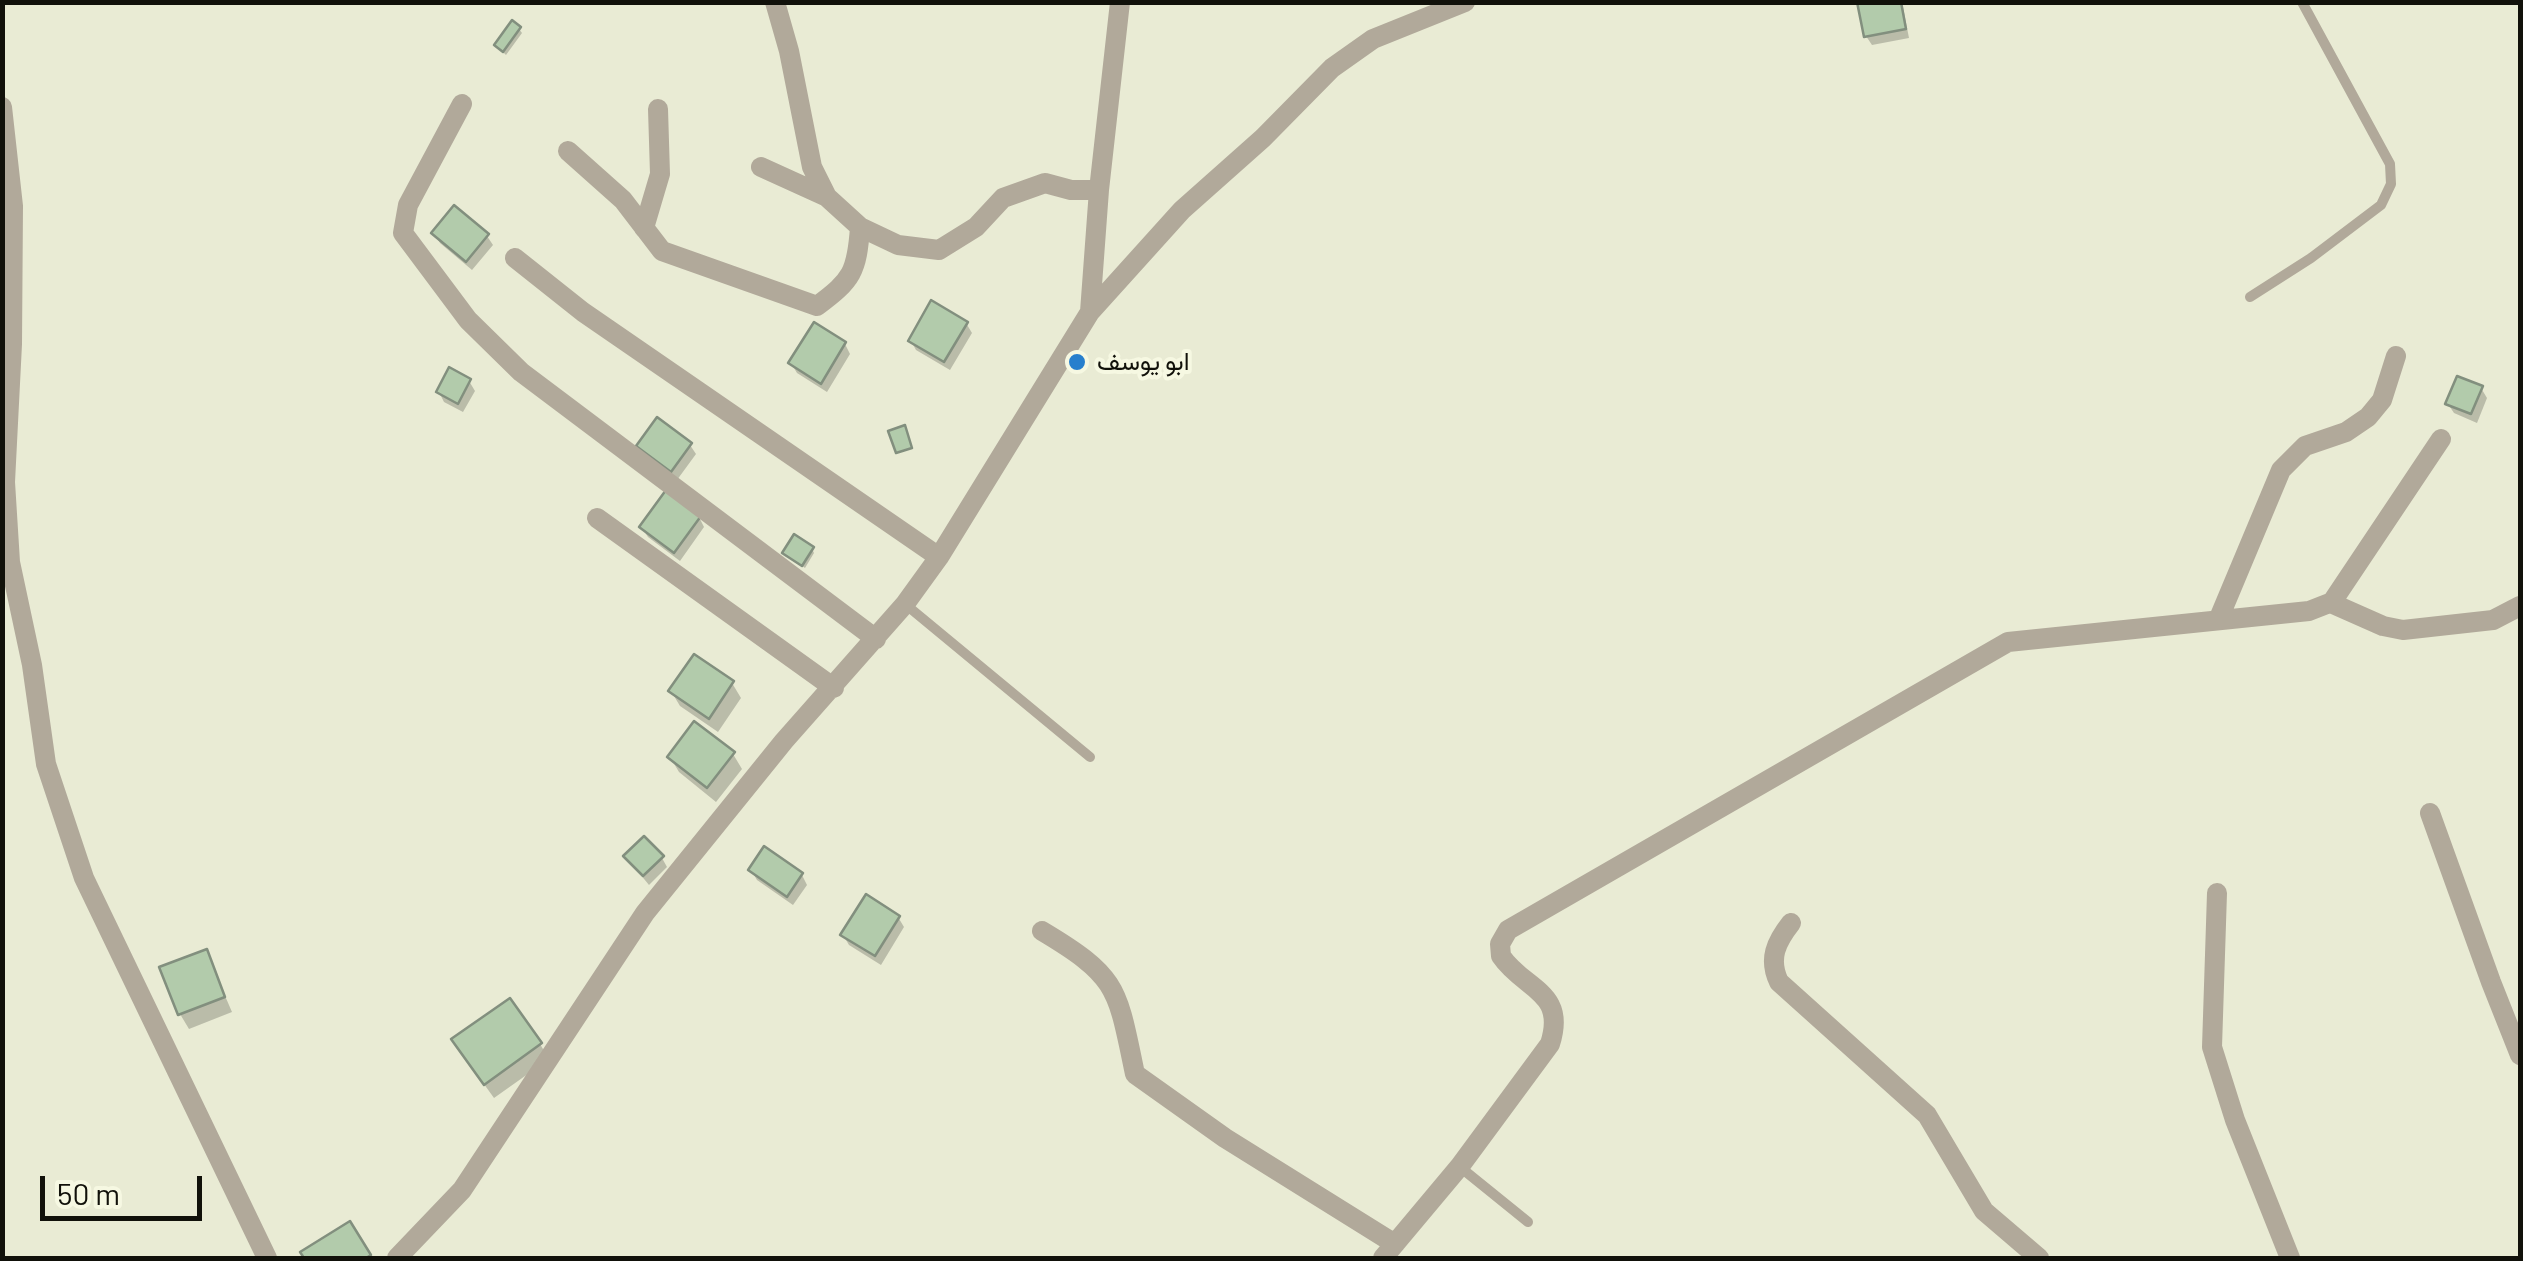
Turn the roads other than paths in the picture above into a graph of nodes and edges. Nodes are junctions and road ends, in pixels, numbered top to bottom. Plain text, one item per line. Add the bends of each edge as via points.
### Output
1 (775, 2) edge
2 (1120, 2) edge
3 (1465, 2) edge
4 (2302, 2) edge
5 (462, 104) dead end
6 (2, 107) edge
7 (658, 109) dead end
8 (568, 151) dead end
9 (761, 167) dead end
10 (1099, 190) junction
11 (827, 196) junction
12 (860, 227) junction
13 (644, 228) junction
14 (515, 258) dead end
15 (2250, 297) dead end
16 (1090, 312) junction
17 (2396, 356) dead end
18 (6, 397) edge
19 (2441, 439) dead end
20 (597, 518) dead end
21 (939, 557) junction
22 (2331, 602) junction
23 (906, 604) junction
24 (2520, 606) edge
25 (2219, 618) junction
26 (876, 639) junction
27 (834, 688) junction
28 (1090, 758) dead end
29 (2430, 813) dead end
30 (2217, 893) dead end
31 (1791, 923) dead end
32 (1042, 930) dead end
33 (2520, 1054) edge
34 (1460, 1166) junction
35 (1528, 1222) dead end
36 (1389, 1251) edge
37 (267, 1258) edge
38 (398, 1258) edge
39 (2039, 1258) edge
40 (2290, 1258) edge

1 - 11 street via 809,154
2 - 10 street
3 - 16 street via 1373,39 1332,68 1182,210
4 - 15 lane via 2390,164 2392,184 2381,205
5 - 26 street via 408,204 404,233 468,320 521,372
6 - 18 street via 13,206
7 - 13 street via 660,174
8 - 13 street
9 - 11 street
10 - 12 street via 1045,182 1003,198 976,228 939,250 898,245
10 - 16 street
11 - 12 street
12 - 13 street via 858,257 845,285 817,306 662,251
14 - 21 street
16 - 21 street
17 - 25 street via 2382,400 2368,417 2287,461
18 - 37 street via 10,562 46,764 84,878
19 - 22 street
20 - 27 street
21 - 23 street
22 - 24 street via 2403,630 2494,620
22 - 25 street via 2309,611
23 - 26 street
23 - 28 lane
25 - 34 street via 2008,642 1508,930 1501,956 1549,1002 1554,1033
26 - 27 street
27 - 38 street via 646,913 462,1190
29 - 33 street
30 - 40 street via 2212,1046
31 - 39 street via 1774,953 1780,982 1926,1115 1984,1210
32 - 36 street via 1109,980 1135,1074
34 - 35 lane
34 - 36 street

